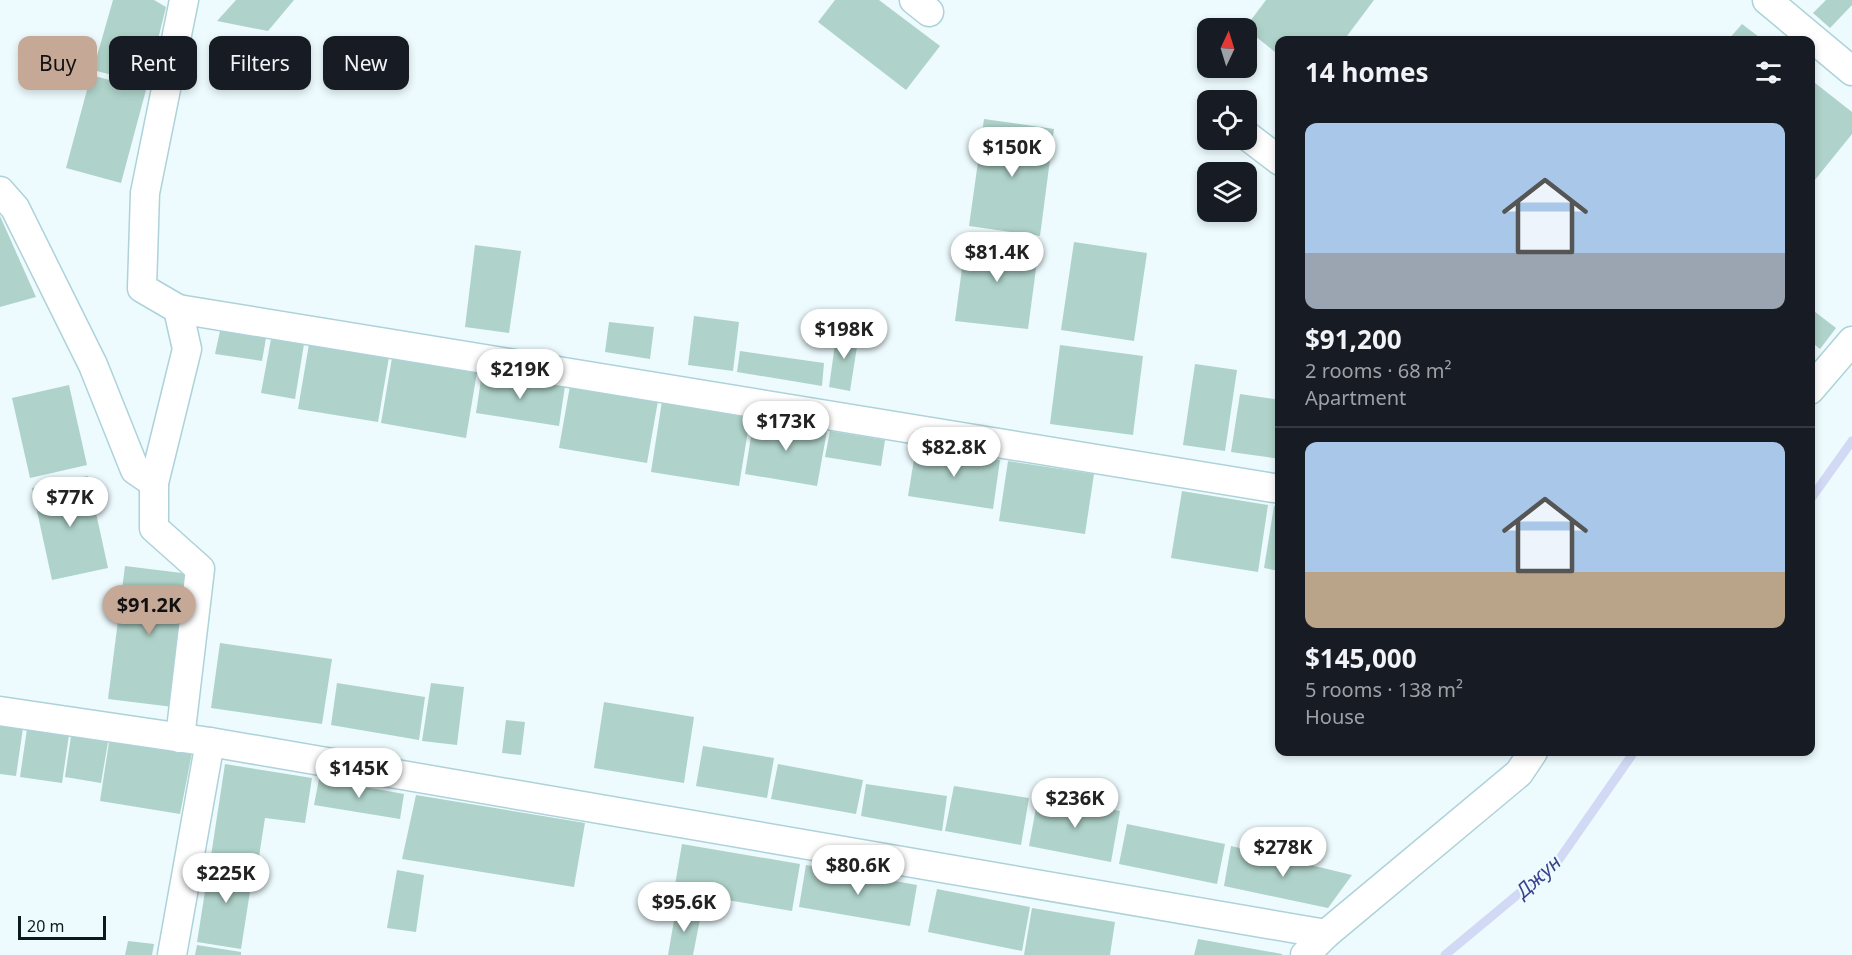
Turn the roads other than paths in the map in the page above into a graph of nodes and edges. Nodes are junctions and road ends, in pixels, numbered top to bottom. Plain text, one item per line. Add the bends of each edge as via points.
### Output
1 (184, 0) edge
2 (1767, 0) edge
3 (1810, 36) edge
4 (1815, 40) edge
5 (1852, 71) edge
6 (1257, 143) edge
7 (1275, 157) edge
8 (0, 191) edge
9 (178, 309) junction
10 (1852, 341) edge
11 (1815, 384) edge
12 (154, 483) junction
13 (1275, 488) edge
14 (0, 711) edge
15 (180, 738) junction
16 (210, 742) junction
17 (1530, 756) edge
18 (1326, 934) junction
19 (172, 955) edge
20 (1305, 955) edge

1 - 9 street via 145,193 142,288
2 - 3 street
4 - 5 street
6 - 7 street
8 - 12 street via 15,208 93,364 135,470
9 - 12 street via 187,349
9 - 13 street
10 - 11 street
12 - 15 street via 154,528 200,569
14 - 15 street
15 - 16 street
16 - 18 street
16 - 19 street
17 - 18 street via 1519,773
18 - 20 street

